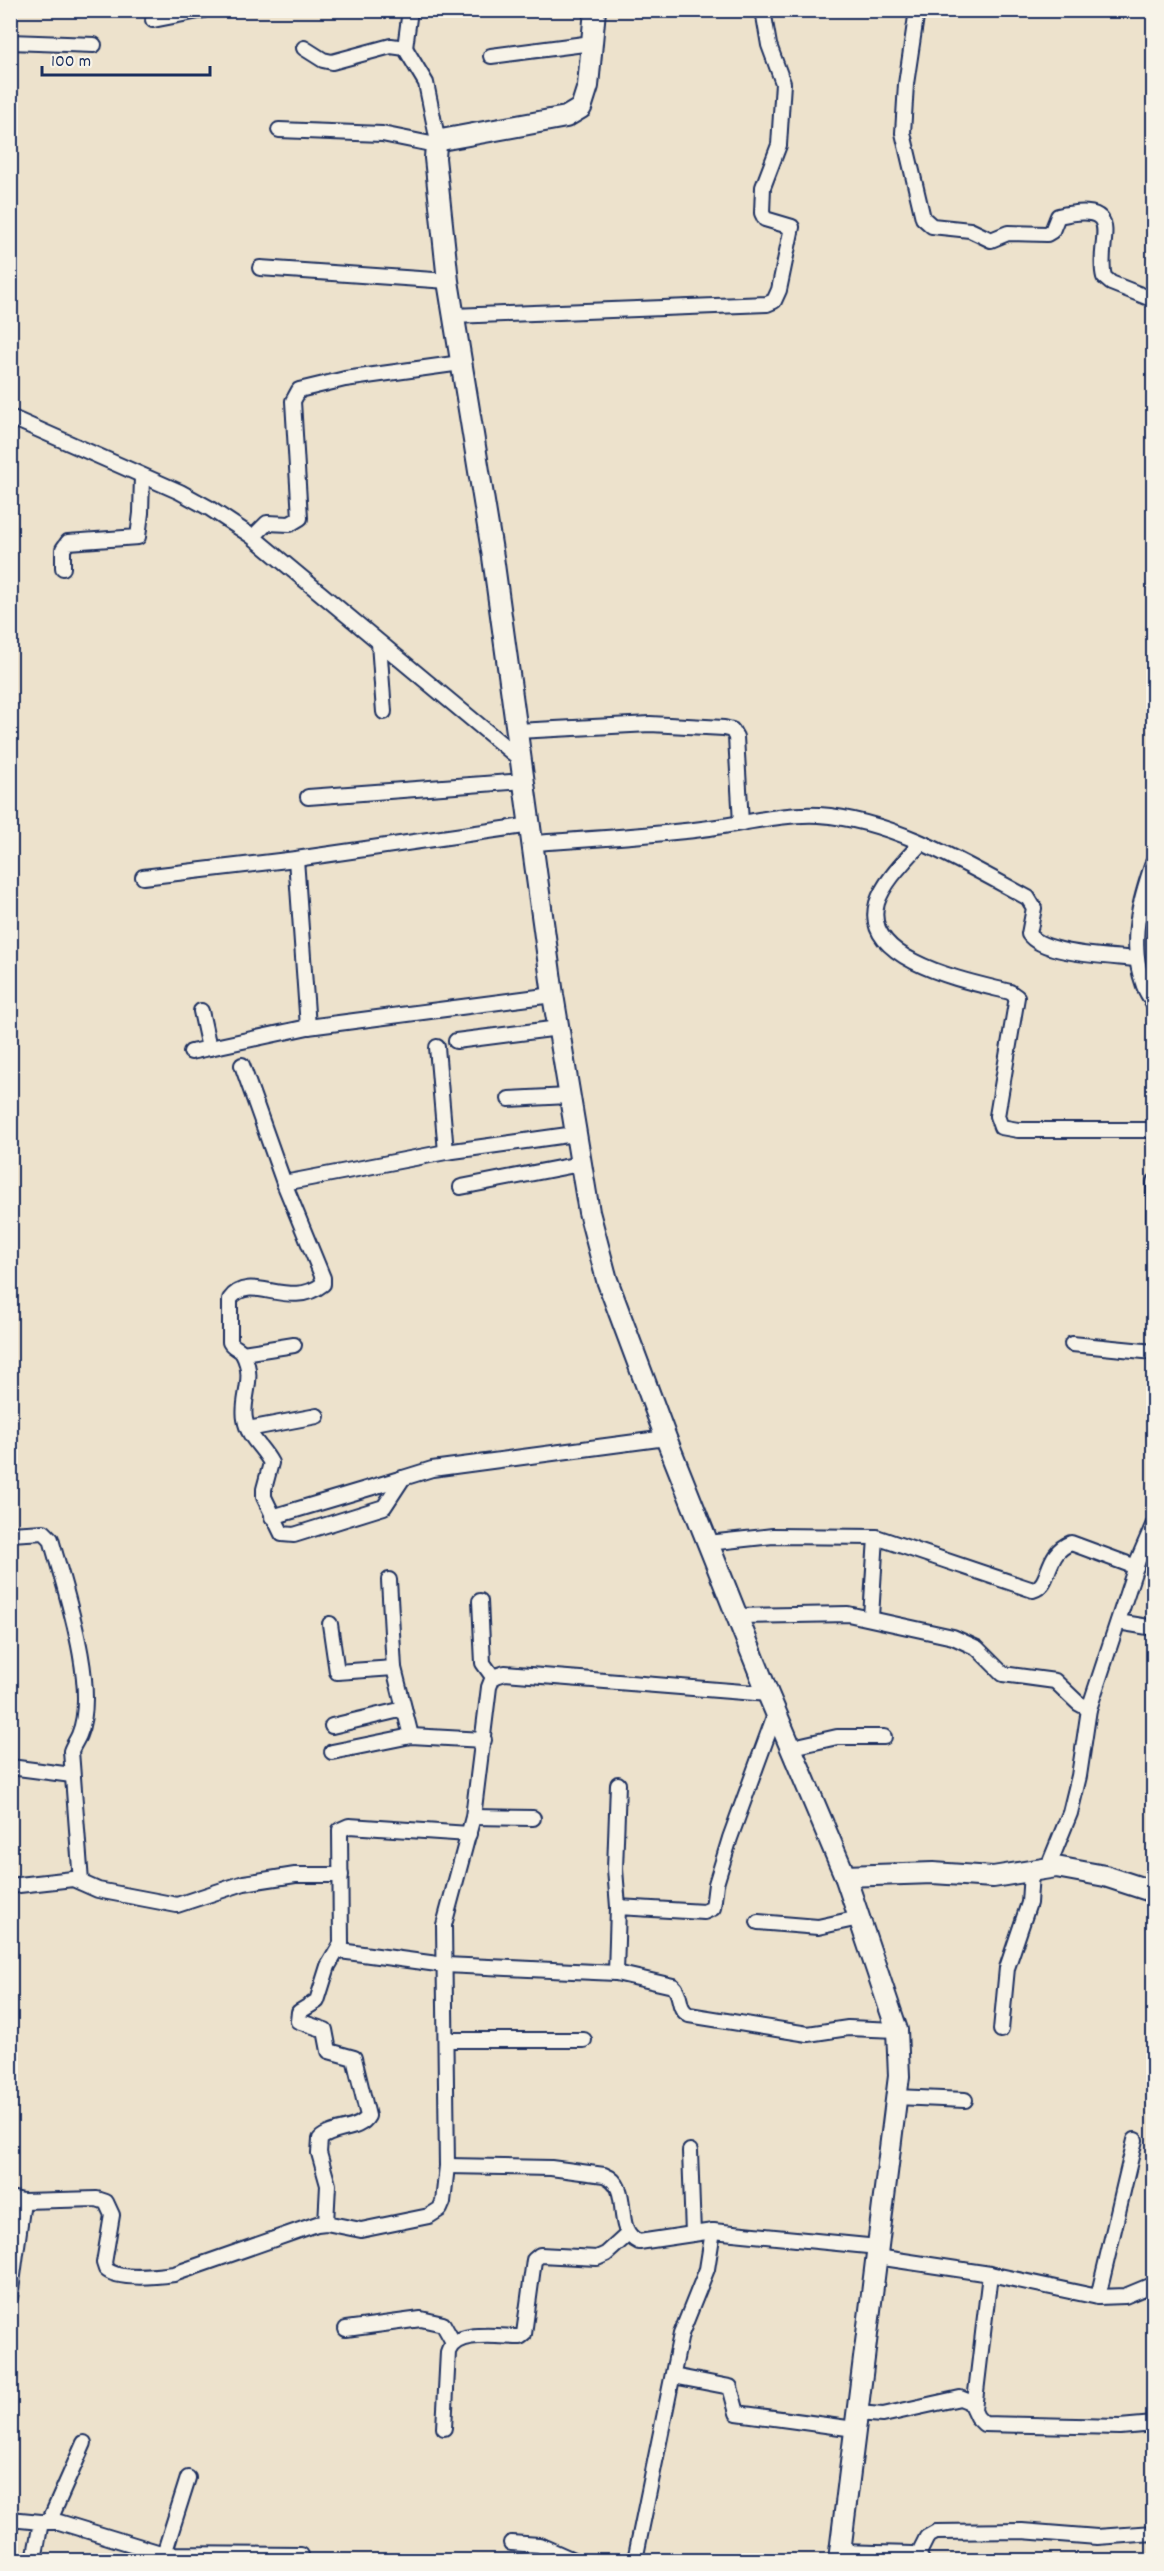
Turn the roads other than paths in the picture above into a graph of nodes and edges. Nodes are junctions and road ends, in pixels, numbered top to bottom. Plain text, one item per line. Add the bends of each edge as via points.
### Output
1 (204, 10) edge
2 (595, 10) edge
3 (763, 10) edge
4 (916, 10) edge
5 (410, 15) edge
6 (153, 20) dead end
7 (10, 42) edge
8 (592, 44) junction
9 (94, 45) dead end
10 (405, 46) junction
11 (304, 48) dead end
12 (491, 56) dead end
13 (279, 130) dead end
14 (443, 141) junction
15 (260, 268) dead end
16 (448, 281) junction
17 (1154, 300) edge
18 (453, 316) junction
19 (460, 363) junction
20 (10, 417) edge
21 (142, 476) junction
22 (253, 537) junction
23 (63, 568) dead end
24 (380, 643) junction
25 (384, 712) dead end
26 (517, 731) junction
27 (521, 760) junction
28 (524, 781) junction
29 (308, 797) dead end
30 (741, 823) junction
31 (540, 838) junction
32 (921, 843) junction
33 (296, 859) junction
34 (1154, 860) edge
35 (143, 877) dead end
36 (1137, 959) junction
37 (553, 995) junction
38 (1154, 1004) edge
39 (201, 1011) dead end
40 (308, 1027) junction
41 (558, 1028) junction
42 (456, 1041) dead end
43 (437, 1047) dead end
44 (209, 1048) junction
45 (191, 1052) dead end
46 (242, 1065) dead end
47 (569, 1096) junction
48 (509, 1099) dead end
49 (1154, 1130) edge
50 (575, 1134) junction
51 (446, 1152) junction
52 (580, 1164) junction
53 (1154, 1182) edge
54 (284, 1183) junction
55 (461, 1187) dead end
56 (1154, 1224) edge
57 (1072, 1344) dead end
58 (294, 1345) dead end
59 (1154, 1352) edge
60 (243, 1353) junction
61 (317, 1416) dead end
62 (248, 1429) junction
63 (666, 1438) junction
64 (403, 1478) junction
65 (272, 1516) junction
66 (1154, 1523) edge
67 (10, 1534) edge
68 (876, 1538) junction
69 (708, 1543) junction
70 (1136, 1567) junction
71 (389, 1581) dead end
72 (480, 1600) dead end
73 (736, 1616) junction
74 (871, 1617) junction
75 (1118, 1622) junction
76 (330, 1624) dead end
77 (1154, 1628) edge
78 (394, 1668) junction
79 (493, 1677) junction
80 (772, 1703) junction
81 (1089, 1708) junction
82 (405, 1709) junction
83 (332, 1726) dead end
84 (411, 1736) junction
85 (884, 1737) dead end
86 (484, 1740) junction
87 (793, 1747) junction
88 (332, 1752) dead end
89 (10, 1767) edge
90 (72, 1774) junction
91 (618, 1784) dead end
92 (473, 1817) junction
93 (533, 1818) dead end
94 (469, 1833) junction
95 (1040, 1869) junction
96 (341, 1875) junction
97 (845, 1876) junction
98 (81, 1882) junction
99 (10, 1886) edge
100 (1154, 1892) edge
101 (618, 1907) junction
102 (859, 1918) junction
103 (758, 1922) dead end
104 (340, 1951) junction
105 (445, 1965) junction
106 (616, 1972) junction
107 (897, 2030) junction
108 (1000, 2031) dead end
109 (446, 2040) junction
110 (584, 2040) dead end
111 (896, 2097) junction
112 (964, 2100) dead end
113 (1135, 2140) dead end
114 (690, 2151) dead end
115 (447, 2166) junction
116 (17, 2200) edge
117 (326, 2223) junction
118 (702, 2233) junction
119 (627, 2235) junction
120 (877, 2252) junction
121 (990, 2274) junction
122 (1154, 2284) edge
123 (10, 2298) edge
124 (1098, 2298) junction
125 (346, 2329) dead end
126 (453, 2342) junction
127 (673, 2376) junction
128 (974, 2409) junction
129 (856, 2421) junction
130 (1154, 2424) edge
131 (444, 2428) dead end
132 (84, 2443) dead end
133 (188, 2478) dead end
134 (10, 2519) edge
135 (45, 2522) junction
136 (1154, 2533) edge
137 (511, 2543) dead end
138 (164, 2554) junction
139 (301, 2555) dead end
140 (840, 2556) edge
141 (920, 2558) edge
142 (34, 2560) edge
143 (573, 2560) edge
144 (635, 2560) edge

1 - 6 street
2 - 8 street
3 - 18 street via 769,45 783,83 779,145 765,177 762,213 765,219 792,226 774,301
4 - 17 street via 903,133 926,223 970,230 991,240 1008,232 1047,234 1059,216 1093,214 1106,228 1104,277
5 - 10 street
7 - 9 street
8 - 12 street
8 - 14 street via 585,99 574,114
10 - 11 street via 391,46 333,62
10 - 14 street via 426,83
13 - 14 street
14 - 16 street
15 - 16 street
16 - 18 street
18 - 19 street
19 - 22 street via 345,379 299,390 293,400 300,518 290,524 267,523
19 - 26 street
20 - 21 street
21 - 22 street via 209,508
21 - 23 street via 138,537 68,542 63,549
22 - 24 street
24 - 25 street
24 - 27 street
26 - 27 street
26 - 30 street via 650,724 732,730 736,737
27 - 28 street
28 - 29 street
28 - 31 street
30 - 31 street via 702,829
30 - 32 street via 819,815 860,822
31 - 33 street
31 - 37 street
32 - 36 street via 1028,898 1034,908 1029,934 1039,944
32 - 49 street via 881,894 876,909 877,925 894,948 912,962 1017,997 997,1116 1001,1127
33 - 35 street
33 - 40 street
34 - 36 street via 1137,914
36 - 38 street via 1142,982
37 - 40 street
37 - 41 street
39 - 44 street
40 - 44 street
41 - 42 street
41 - 47 street
43 - 51 street
44 - 45 street
46 - 54 street
47 - 48 street
47 - 50 street
50 - 51 street
50 - 52 street
51 - 54 street
52 - 55 street
52 - 63 street via 607,1280
53 - 56 street
54 - 60 street via 322,1272 323,1284 303,1294 247,1287 235,1292 230,1299 230,1342
57 - 59 street
58 - 60 street
60 - 62 street via 250,1388 244,1409
61 - 62 street
62 - 65 street via 271,1463 264,1489
63 - 64 street via 432,1469
63 - 69 street
64 - 65 street
64 - 65 street via 384,1507 294,1535 282,1534
66 - 70 street
67 - 90 street via 44,1532 51,1539 62,1576 78,1639 84,1706 80,1735 71,1751
68 - 69 street via 773,1536
68 - 70 street via 1033,1590 1043,1583 1055,1553 1071,1543
68 - 74 street
69 - 73 street
70 - 75 street
71 - 78 street
72 - 79 street via 483,1663
73 - 74 street via 819,1613
73 - 80 street
74 - 81 street via 970,1643 1003,1674 1055,1681
75 - 77 street
75 - 81 street
76 - 78 street via 337,1672
78 - 82 street
79 - 80 street via 505,1673
79 - 86 street
80 - 87 street
80 - 101 street via 716,1884 713,1908 704,1912
81 - 95 street via 1070,1813
82 - 83 street
82 - 84 street
84 - 86 street
84 - 88 street
85 - 87 street via 837,1737
86 - 92 street
87 - 97 street
89 - 90 street
90 - 98 street
91 - 101 street
92 - 93 street
92 - 94 street
94 - 96 street via 343,1827 338,1834
94 - 105 street via 445,1915
95 - 97 street via 993,1877 915,1873
95 - 100 street via 1105,1876
95 - 108 street via 1007,1968
96 - 98 street via 296,1875 244,1883 177,1905 98,1890
96 - 104 street
97 - 102 street
98 - 99 street via 73,1879
101 - 106 street
102 - 103 street via 818,1927
102 - 107 street
104 - 105 street
104 - 117 street via 328,1966 317,2001 297,2017 304,2025 325,2030 328,2051 354,2058 367,2112 363,2123 320,2139 319,2153 328,2185
105 - 106 street
105 - 109 street
106 - 107 street via 673,1986 680,2006 689,2015 812,2034 839,2029
107 - 111 street
109 - 110 street
109 - 115 street
111 - 112 street
111 - 120 street
113 - 124 street
114 - 118 street
115 - 117 street via 443,2202 429,2216 361,2230
115 - 119 street via 551,2168 612,2178 618,2187
116 - 117 street via 106,2202 112,2214 104,2263 110,2273 156,2277
116 - 123 street
118 - 119 street via 648,2243
118 - 120 street
118 - 127 street via 707,2269 687,2316
119 - 126 street via 597,2258 540,2255 534,2260 527,2318 520,2337 463,2338
120 - 121 street
120 - 129 street
121 - 124 street
121 - 128 street
122 - 124 street via 1125,2296
125 - 126 street via 421,2319 443,2324
126 - 131 street via 448,2352
127 - 129 street via 730,2387 737,2413
127 - 144 street
128 - 129 street via 970,2402 960,2398
128 - 130 street via 984,2424
129 - 140 street
132 - 135 street
133 - 138 street
134 - 135 street
135 - 138 street via 109,2535
135 - 142 street
136 - 141 street via 1097,2537 1022,2531 936,2532 927,2537
137 - 143 street via 539,2545
138 - 139 street
140 - 141 street

